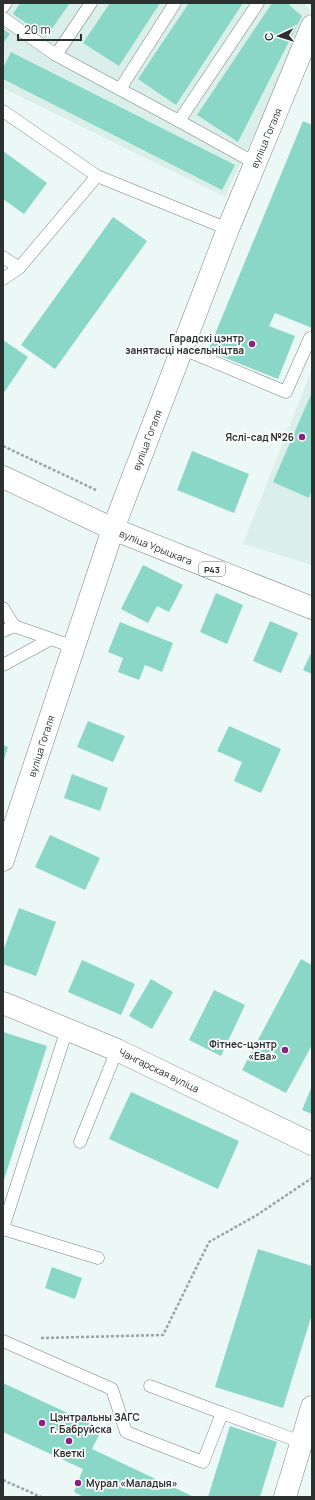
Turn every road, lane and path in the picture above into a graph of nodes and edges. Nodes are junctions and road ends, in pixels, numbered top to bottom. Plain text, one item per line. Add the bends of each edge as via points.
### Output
1 (6, 3) edge
2 (91, 3) edge
3 (175, 3) edge
4 (258, 3) edge
5 (3, 7) edge
6 (3, 18) edge
7 (312, 26) edge
8 (56, 55) junction
9 (306, 57) edge
10 (120, 89) junction
11 (3, 110) edge
12 (179, 121) junction
13 (255, 163) junction
14 (97, 176) junction
15 (228, 229) junction
16 (3, 257) edge
17 (18, 268) junction
18 (3, 279) edge
19 (310, 338) dead end
20 (183, 349) junction
21 (3, 446) edge
22 (3, 478) edge
23 (96, 490) dead end
24 (113, 530) junction
25 (3, 608) edge
26 (312, 608) edge
27 (8, 629) edge
28 (51, 638) junction
29 (74, 647) junction
30 (3, 664) edge
31 (3, 860) edge
32 (3, 1003) edge
33 (66, 1029) junction
34 (117, 1050) junction
35 (80, 1142) dead end
36 (312, 1144) edge
37 (312, 1178) edge
38 (3, 1229) edge
39 (98, 1258) dead end
40 (34, 1339) dead end
41 (3, 1341) edge
42 (150, 1386) dead end
43 (312, 1407) edge
44 (222, 1413) junction
45 (301, 1442) junction
46 (3, 1480) edge
47 (41, 1497) edge
48 (285, 1497) edge

1 - 5 lane
2 - 8 lane
3 - 10 lane
4 - 12 lane
6 - 8 lane
7 - 9 street, вуліца Гогаля
8 - 10 lane
9 - 13 street, вуліца Гогаля
10 - 12 lane
11 - 14 lane
12 - 13 lane
13 - 15 street, вуліца Гогаля
14 - 15 lane
14 - 17 lane
15 - 20 street, вуліца Гогаля
16 - 17 lane
17 - 18 lane
19 - 20 lane via 286,392
20 - 24 street, вуліца Гогаля
21 - 23 path
22 - 24 street, вуліца Урыцкага / Р43
24 - 26 street, вуліца Урыцкага / Р43
24 - 29 street, вуліца Гогаля
25 - 27 lane
27 - 28 lane
28 - 29 lane
28 - 30 lane
29 - 31 street, вуліца Гогаля
32 - 33 street, Чангарская вуліца
33 - 34 street, Чангарская вуліца
33 - 38 lane
34 - 35 lane
34 - 36 street, Чангарская вуліца
37 - 40 path via 257,1215 210,1242 163,1335
38 - 39 lane
41 - 44 lane via 112,1389 126,1432 203,1462
42 - 44 lane
43 - 45 street
44 - 45 lane
45 - 48 street
46 - 47 path

